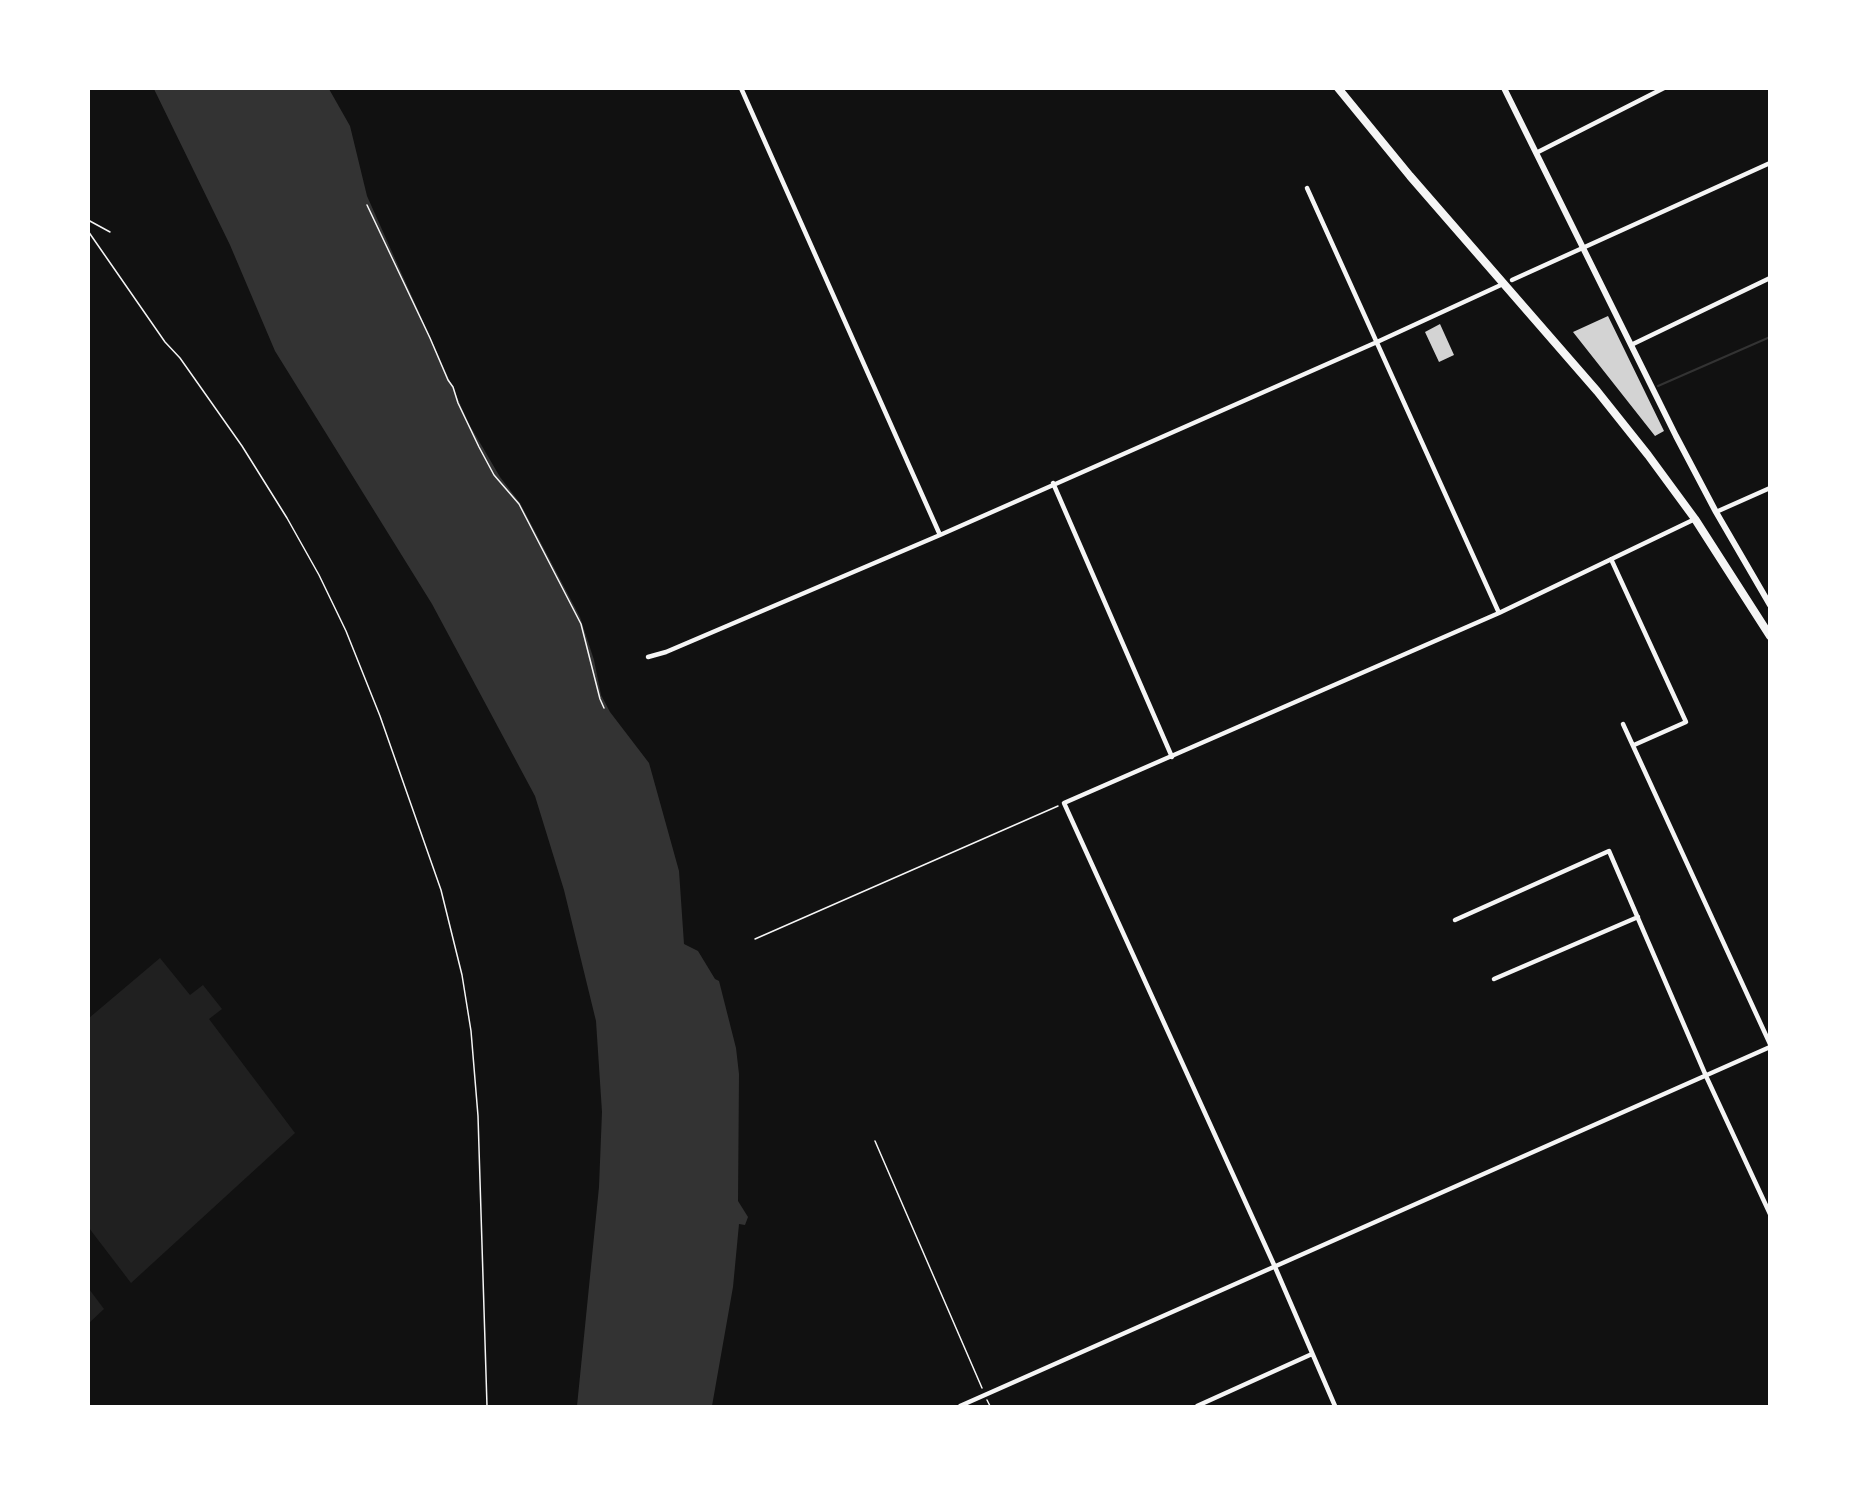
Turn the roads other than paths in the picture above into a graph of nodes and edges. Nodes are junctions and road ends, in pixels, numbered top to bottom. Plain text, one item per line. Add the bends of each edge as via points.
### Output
1 (741, 88) edge
2 (1338, 88) edge
3 (1504, 88) edge
4 (1664, 88) edge
5 (1536, 153) junction
6 (1770, 163) edge
7 (1307, 188) dead end
8 (1581, 247) junction
9 (1770, 278) edge
10 (1508, 282) junction
11 (1377, 342) junction
12 (1631, 345) junction
13 (1053, 483) junction
14 (1770, 488) edge
15 (1716, 512) junction
16 (1695, 519) junction
17 (940, 535) junction
18 (1611, 559) junction
19 (1767, 595) edge
20 (1770, 605) edge
21 (1499, 613) junction
22 (1770, 636) edge
23 (648, 657) dead end
24 (1623, 724) dead end
25 (1634, 745) junction
26 (1172, 757) junction
27 (1638, 917) junction
28 (1455, 920) dead end
29 (1494, 979) dead end
30 (1770, 1046) edge
31 (1706, 1076) junction
32 (1770, 1214) edge
33 (1275, 1267) junction
34 (1312, 1354) junction
35 (960, 1407) edge
36 (1197, 1407) edge
37 (1335, 1407) edge

1 - 17 street
2 - 10 main road via 1410,176
3 - 5 street
4 - 5 street
5 - 8 street
6 - 8 street
7 - 11 street
8 - 10 street
8 - 12 street
9 - 12 street
10 - 11 street
10 - 16 main road
11 - 13 street
11 - 21 street
12 - 15 street
13 - 17 street
13 - 26 street
14 - 15 street
15 - 19 street
16 - 18 street
16 - 22 main road
17 - 23 street
18 - 21 street
18 - 25 street via 1686,722
19 - 20 street
21 - 26 street
24 - 25 street
25 - 30 street
26 - 33 street via 1064,803
27 - 28 street via 1609,851
27 - 29 street
27 - 31 street
30 - 31 street
31 - 32 street
31 - 33 street
33 - 34 street
33 - 35 street
34 - 36 street
34 - 37 street

